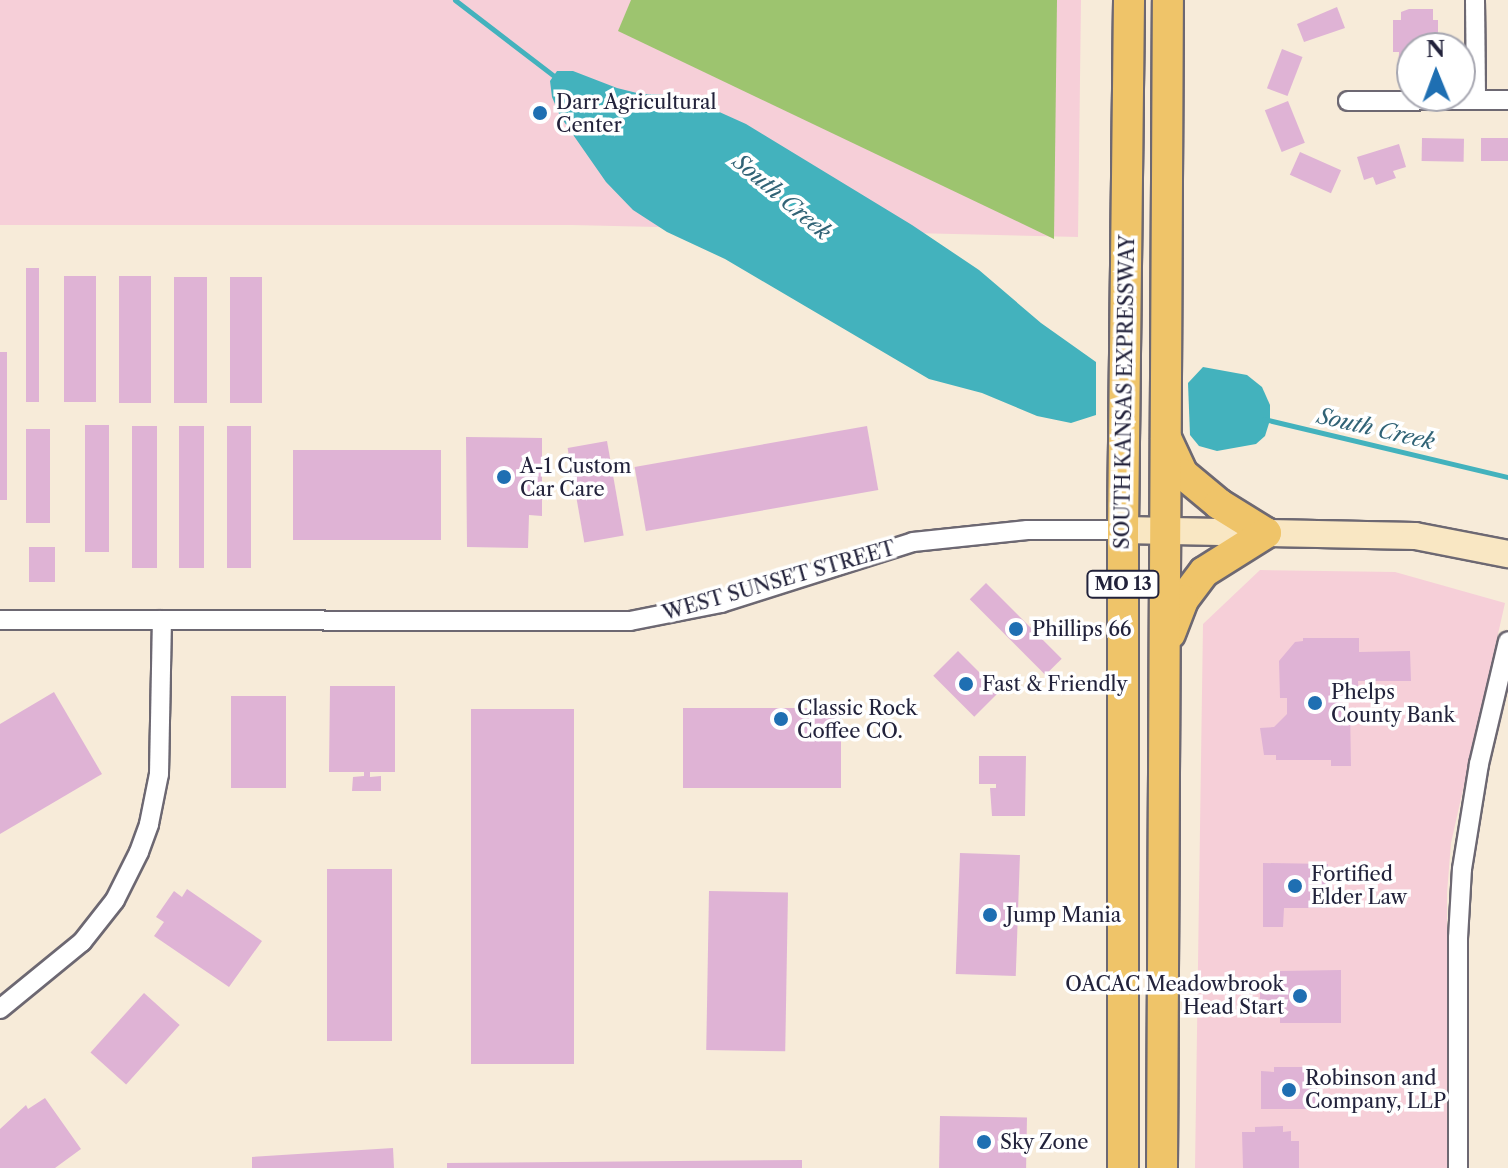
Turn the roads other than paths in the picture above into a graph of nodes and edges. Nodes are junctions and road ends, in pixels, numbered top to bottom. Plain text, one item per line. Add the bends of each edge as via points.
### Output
1 (1129, 0) edge
2 (1168, 0) edge
3 (1475, 0) edge
4 (1475, 32) edge
5 (1476, 100) edge
6 (1508, 100) edge
7 (1348, 101) dead end
8 (1396, 101) edge
9 (1163, 433) junction
10 (1123, 530) junction
11 (1163, 531) junction
12 (1266, 533) junction
13 (1508, 554) edge
14 (0, 620) edge
15 (162, 620) junction
16 (1508, 641) edge
17 (1163, 653) junction
18 (0, 1009) edge
19 (1123, 1168) edge
20 (1162, 1168) edge
21 (1458, 1168) edge

1 - 10 main road, SOUTH KANSAS EXPRESSWAY / MO 13
2 - 9 main road, SOUTH KANSAS EXPRESSWAY / MO 13
3 - 4 street
5 - 6 street
7 - 8 street
9 - 11 main road, SOUTH KANSAS EXPRESSWAY / MO 13
9 - 12 main road via 1183,474
10 - 11 main road, WEST SUNSET STREET
10 - 15 street, WEST SUNSET STREET via 984,533 913,542 721,603 630,621
10 - 19 main road, SOUTH KANSAS EXPRESSWAY / MO 13
11 - 12 main road, WEST SUNSET STREET
11 - 17 main road, SOUTH KANSAS EXPRESSWAY / MO 13
12 - 13 main road, WEST SUNSET STREET via 1415,536
12 - 17 main road via 1204,572 1183,600
14 - 15 street, WEST SUNSET STREET
15 - 18 street via 159,774 139,852 115,900 82,942
16 - 21 street via 1476,776 1462,869
17 - 20 main road, SOUTH KANSAS EXPRESSWAY / MO 13

